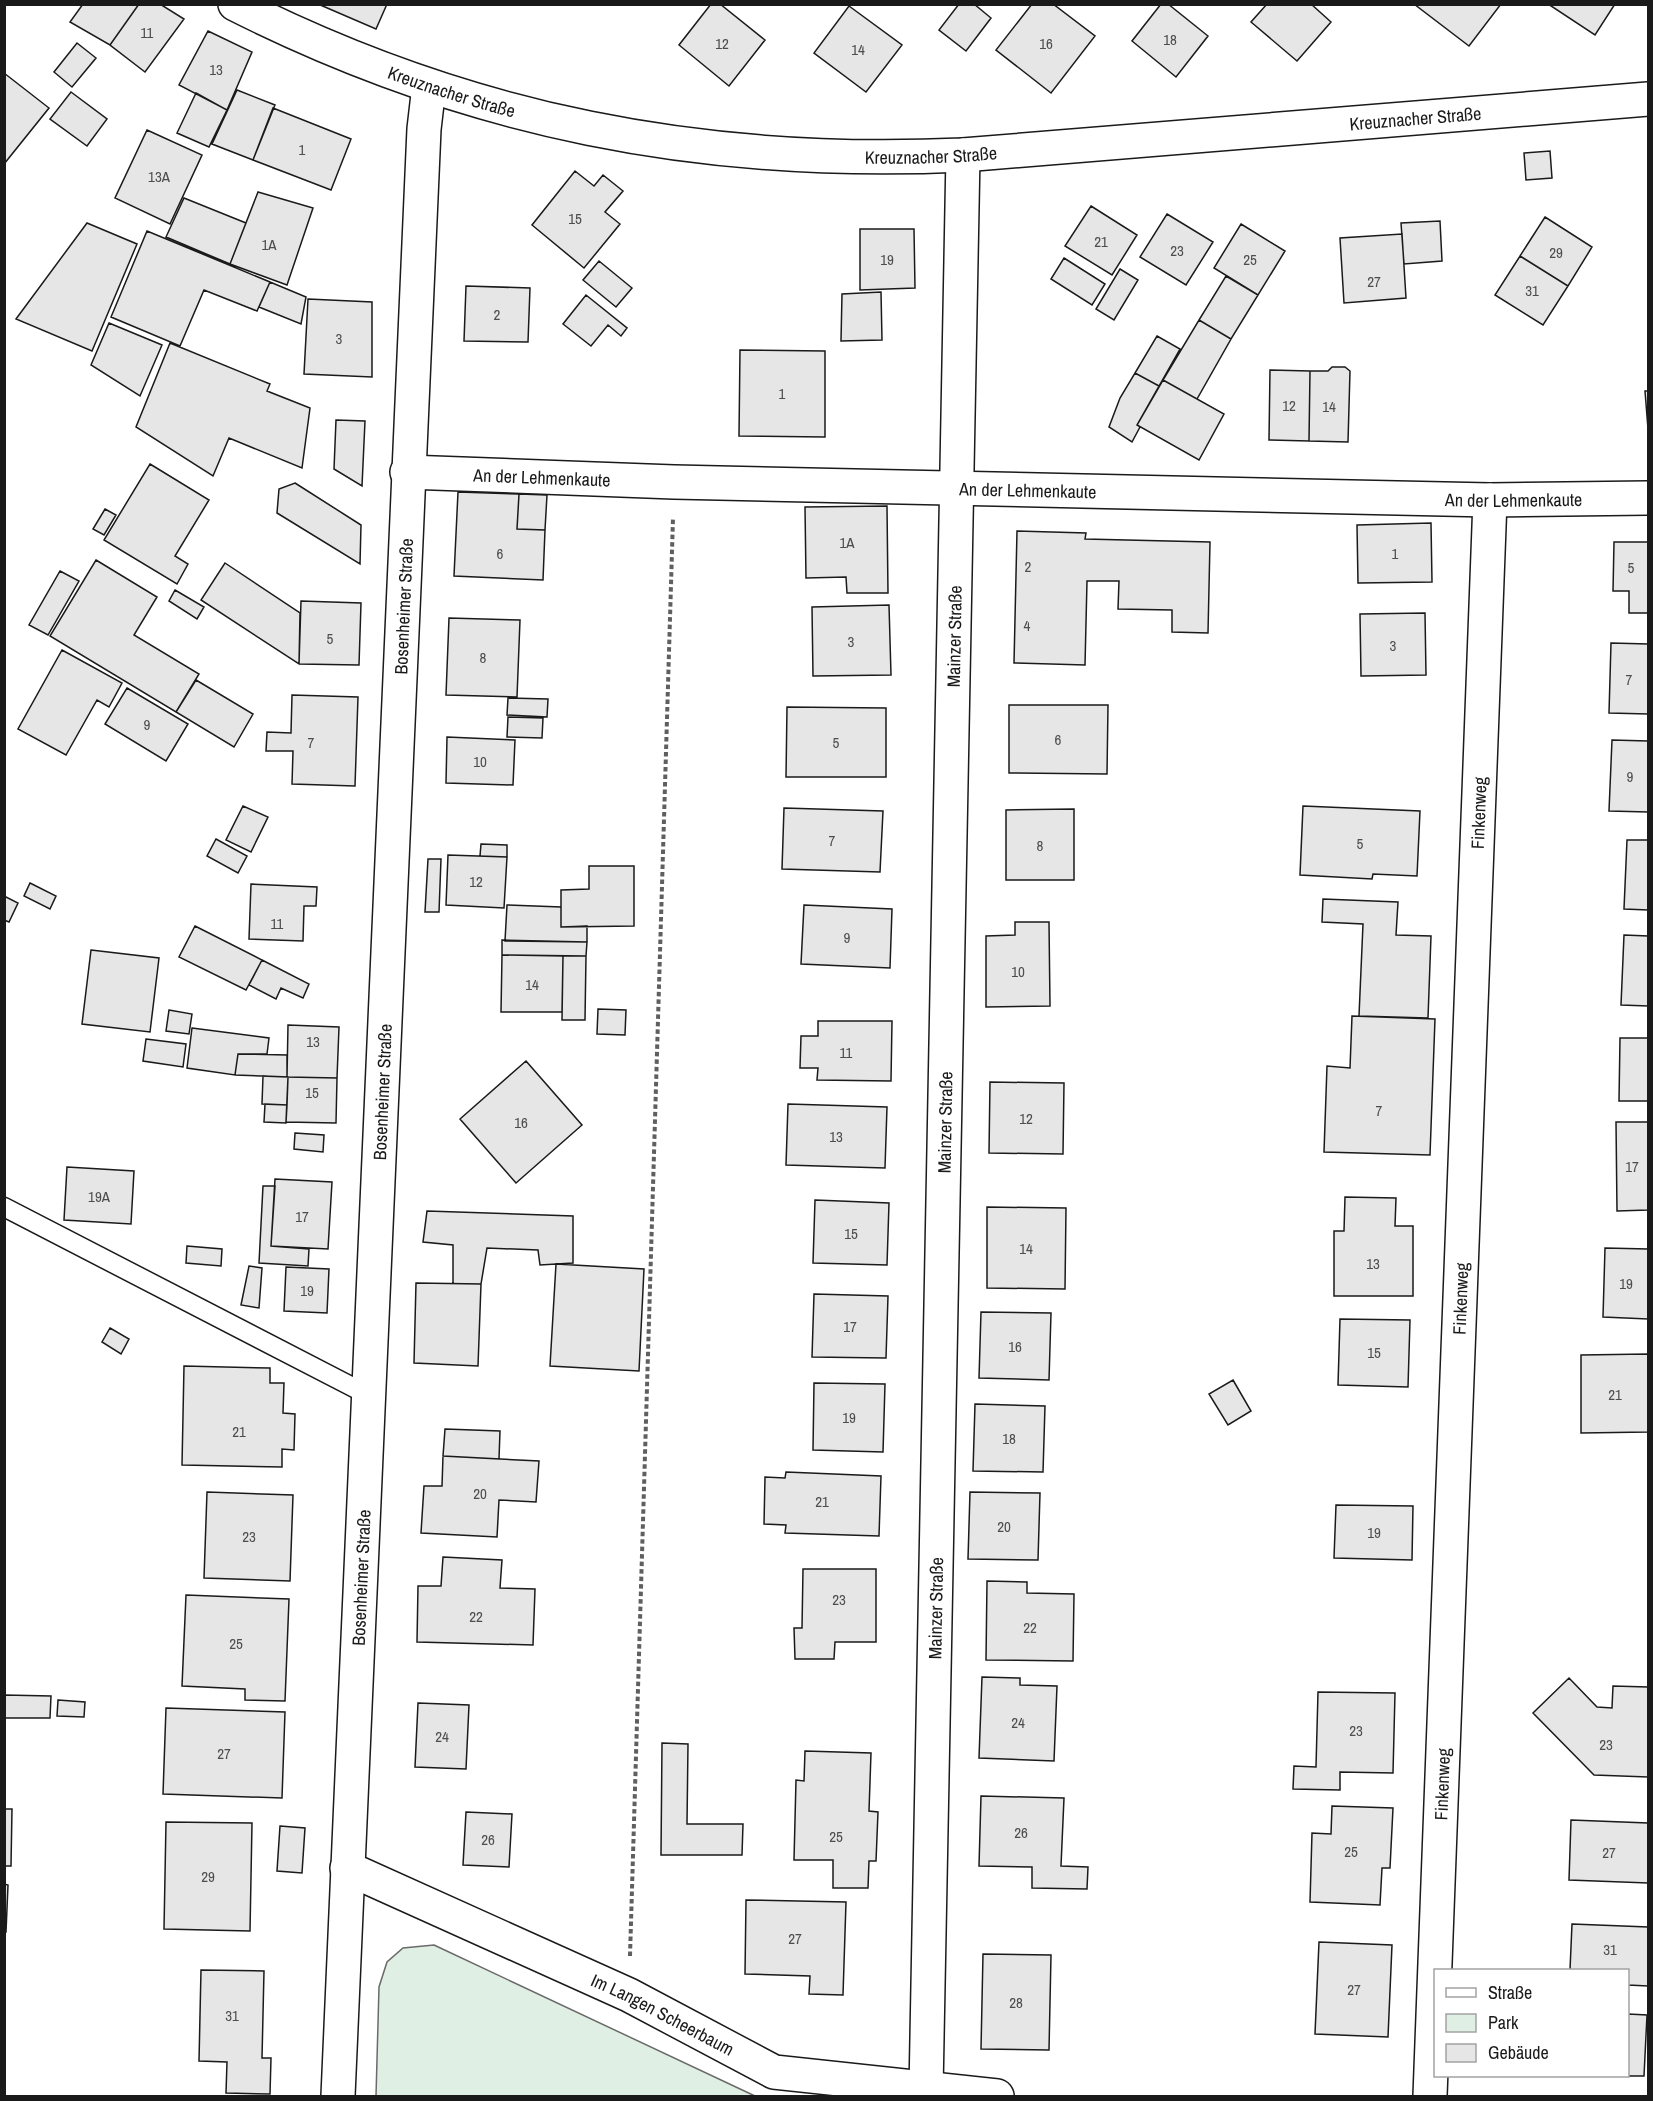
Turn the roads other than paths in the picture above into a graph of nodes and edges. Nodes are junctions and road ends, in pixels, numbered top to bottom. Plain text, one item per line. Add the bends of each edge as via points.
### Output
1 (235, 4) edge
2 (429, 86) junction
3 (1648, 99) edge
4 (963, 155) junction
5 (406, 472) junction
6 (956, 486) junction
7 (1648, 498) edge
8 (1490, 500) junction
9 (4, 1207) edge
10 (370, 1396) junction
11 (346, 1868) junction
12 (1435, 1969) edge
13 (1434, 1991) edge
14 (926, 2090) junction
15 (338, 2097) edge
16 (997, 2097) edge
17 (1430, 2097) edge

1 - 2 street, Kreuznacher Straße via 356,60
2 - 4 street, Kreuznacher Straße via 530,116 675,145 819,158
2 - 5 street, Bosenheimer Straße via 423,129
3 - 4 street, Kreuznacher Straße
4 - 6 street, Mainzer Straße
5 - 6 street, An der Lehmenkaute via 674,482
5 - 10 street, Bosenheimer Straße
6 - 8 street, An der Lehmenkaute
6 - 14 street, Mainzer Straße
7 - 8 street, An der Lehmenkaute
8 - 12 street, Finkenweg
9 - 10 lane
10 - 11 street, Bosenheimer Straße
11 - 14 street, Im Langen Scheerbaum via 629,1995 774,2072
11 - 15 street, Bosenheimer Straße
13 - 17 street, Finkenweg
14 - 16 street, Im Langen Scheerbaum

